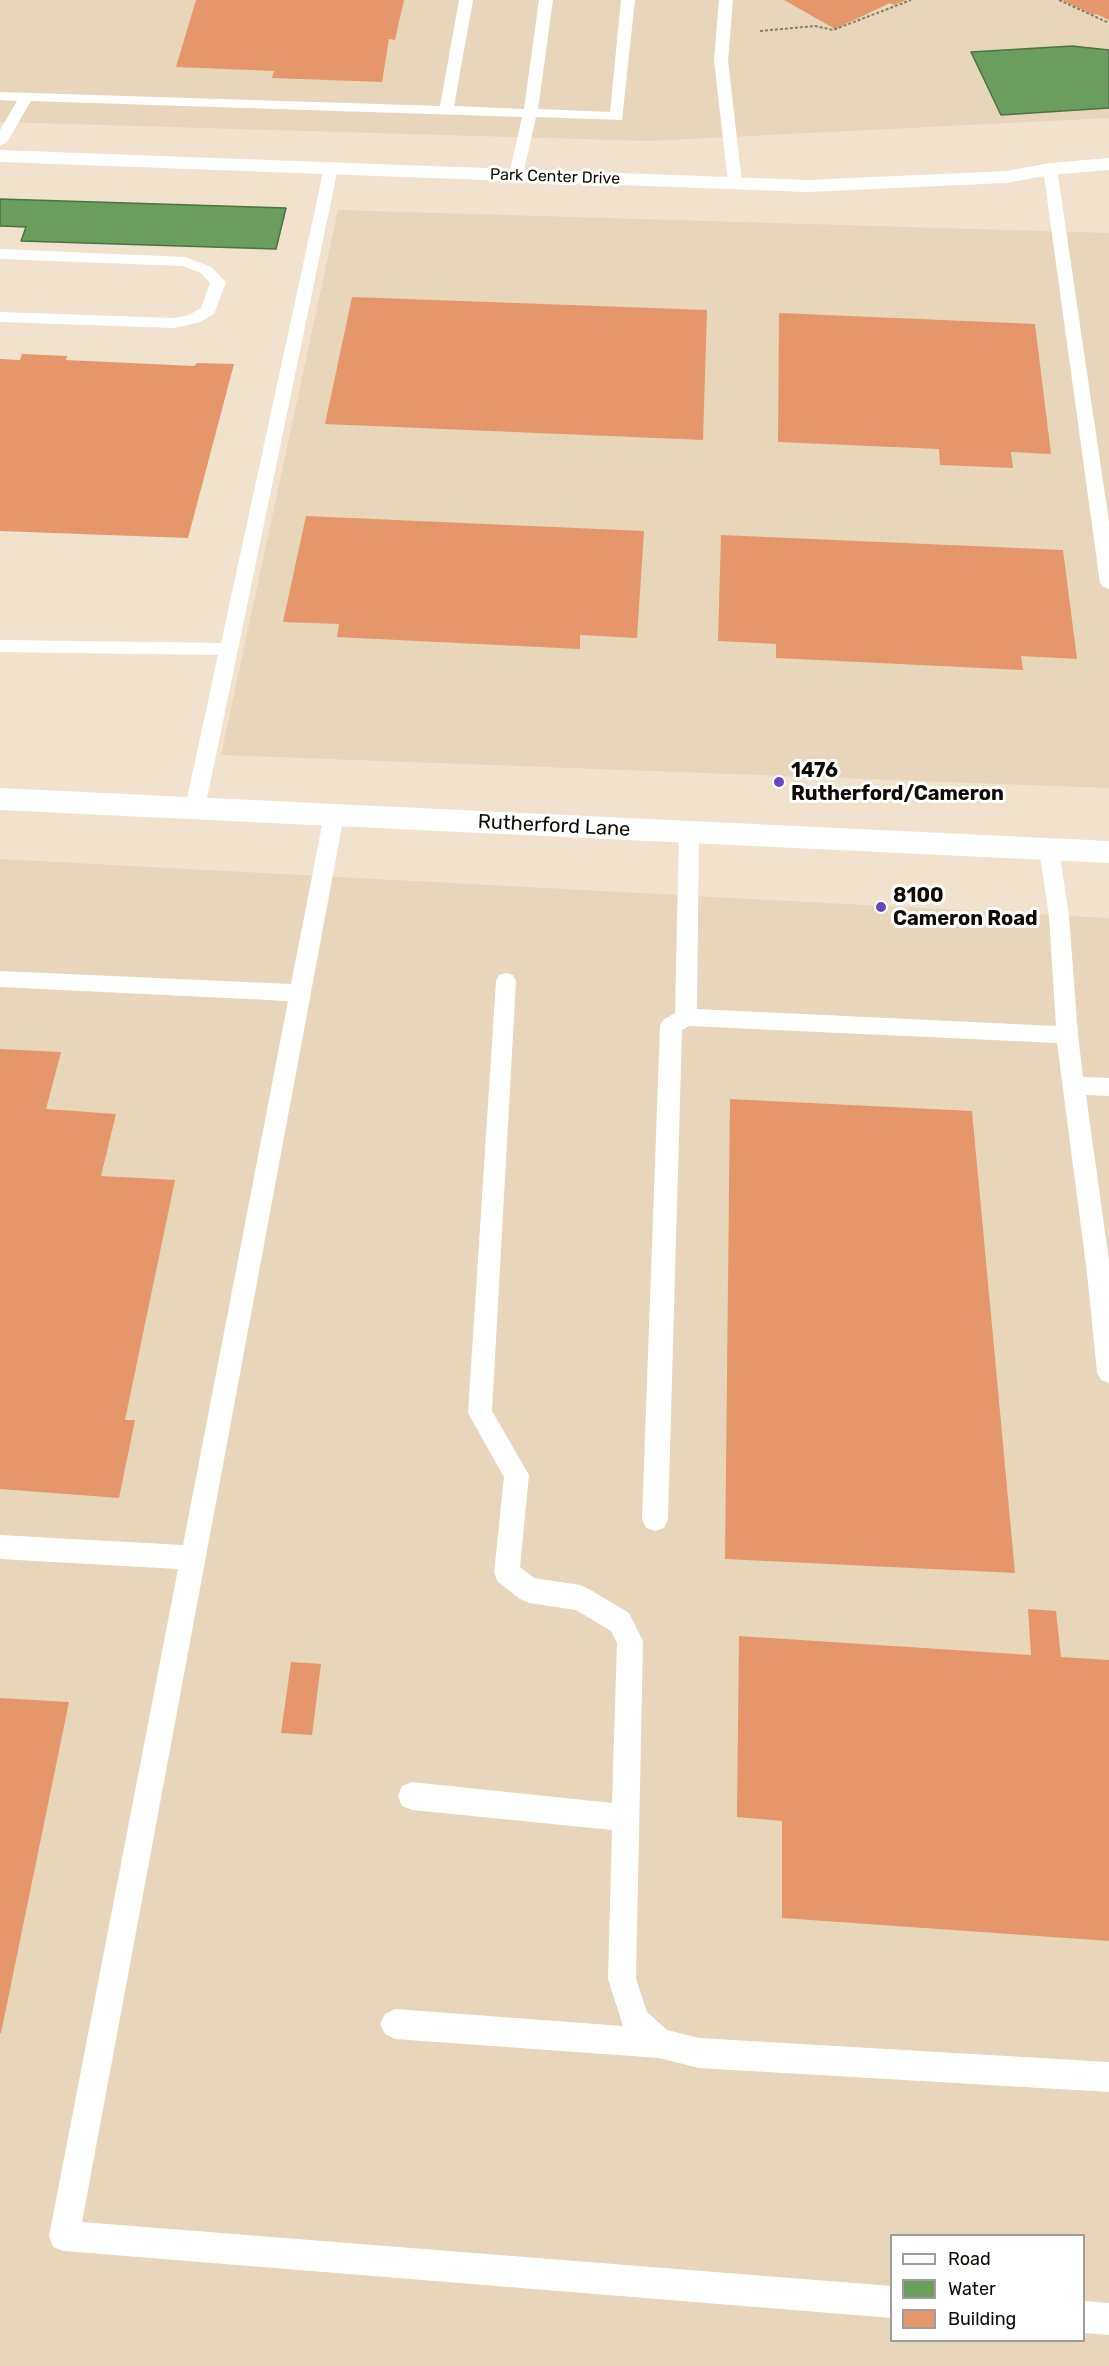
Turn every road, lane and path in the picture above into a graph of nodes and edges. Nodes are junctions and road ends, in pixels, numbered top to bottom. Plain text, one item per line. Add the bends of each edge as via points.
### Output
1 (466, 0) edge
2 (546, 0) edge
3 (628, 0) edge
4 (726, 0) edge
5 (911, 0) edge
6 (1059, 0) edge
7 (1109, 23) edge
8 (755, 28) dead end
9 (0, 96) edge
10 (26, 97) junction
11 (446, 110) junction
12 (530, 113) junction
13 (0, 142) edge
14 (0, 156) edge
15 (1109, 164) edge
16 (331, 168) junction
17 (1050, 169) junction
18 (516, 175) junction
19 (735, 183) junction
20 (0, 254) edge
21 (0, 317) edge
22 (1109, 582) edge
23 (0, 646) edge
24 (228, 649) junction
25 (0, 799) edge
26 (195, 808) junction
27 (334, 815) junction
28 (689, 832) junction
29 (1049, 849) junction
30 (1109, 852) edge
31 (0, 979) edge
32 (506, 981) dead end
33 (300, 993) junction
34 (686, 1017) junction
35 (1067, 1035) junction
36 (1075, 1085) junction
37 (1109, 1087) edge
38 (1104, 1273) edge
39 (1109, 1372) edge
40 (655, 1519) dead end
41 (0, 1547) edge
42 (193, 1558) junction
43 (412, 1796) dead end
44 (626, 1818) junction
45 (395, 2024) dead end
46 (659, 2043) junction
47 (1109, 2077) edge
48 (890, 2302) edge
49 (1085, 2317) edge
50 (1109, 2319) edge

1 - 11 lane
2 - 12 lane
3 - 12 lane via 617,117
4 - 19 lane via 721,60
5 - 8 path via 833,30 815,26 760,31
6 - 7 path
9 - 10 lane
10 - 11 lane
10 - 13 lane
11 - 12 lane
12 - 18 lane
14 - 16 street, Park Center Drive
15 - 17 street, Park Center Drive
16 - 18 street, Park Center Drive
16 - 24 lane
17 - 19 street, Park Center Drive via 1006,177 808,186
17 - 22 lane
18 - 19 street, Park Center Drive
20 - 21 lane via 185,262 206,270 218,282 208,311 174,323
23 - 24 lane
24 - 26 lane
25 - 26 street, Rutherford Lane
26 - 27 street, Rutherford Lane
27 - 28 street, Rutherford Lane
27 - 33 lane
28 - 29 street, Rutherford Lane
28 - 34 lane
29 - 30 street, Rutherford Lane
29 - 35 lane via 1059,916
31 - 33 lane
32 - 44 lane via 480,1413 517,1475 507,1573 529,1590 580,1598 620,1622 630,1641
33 - 42 lane
34 - 35 lane
34 - 40 lane via 670,1026
35 - 36 lane
36 - 37 lane
36 - 38 lane
38 - 39 lane
41 - 42 lane
42 - 48 lane via 64,2236
43 - 44 lane
44 - 46 lane via 622,1979 636,2021
45 - 46 lane
46 - 47 lane via 699,2053
49 - 50 lane

